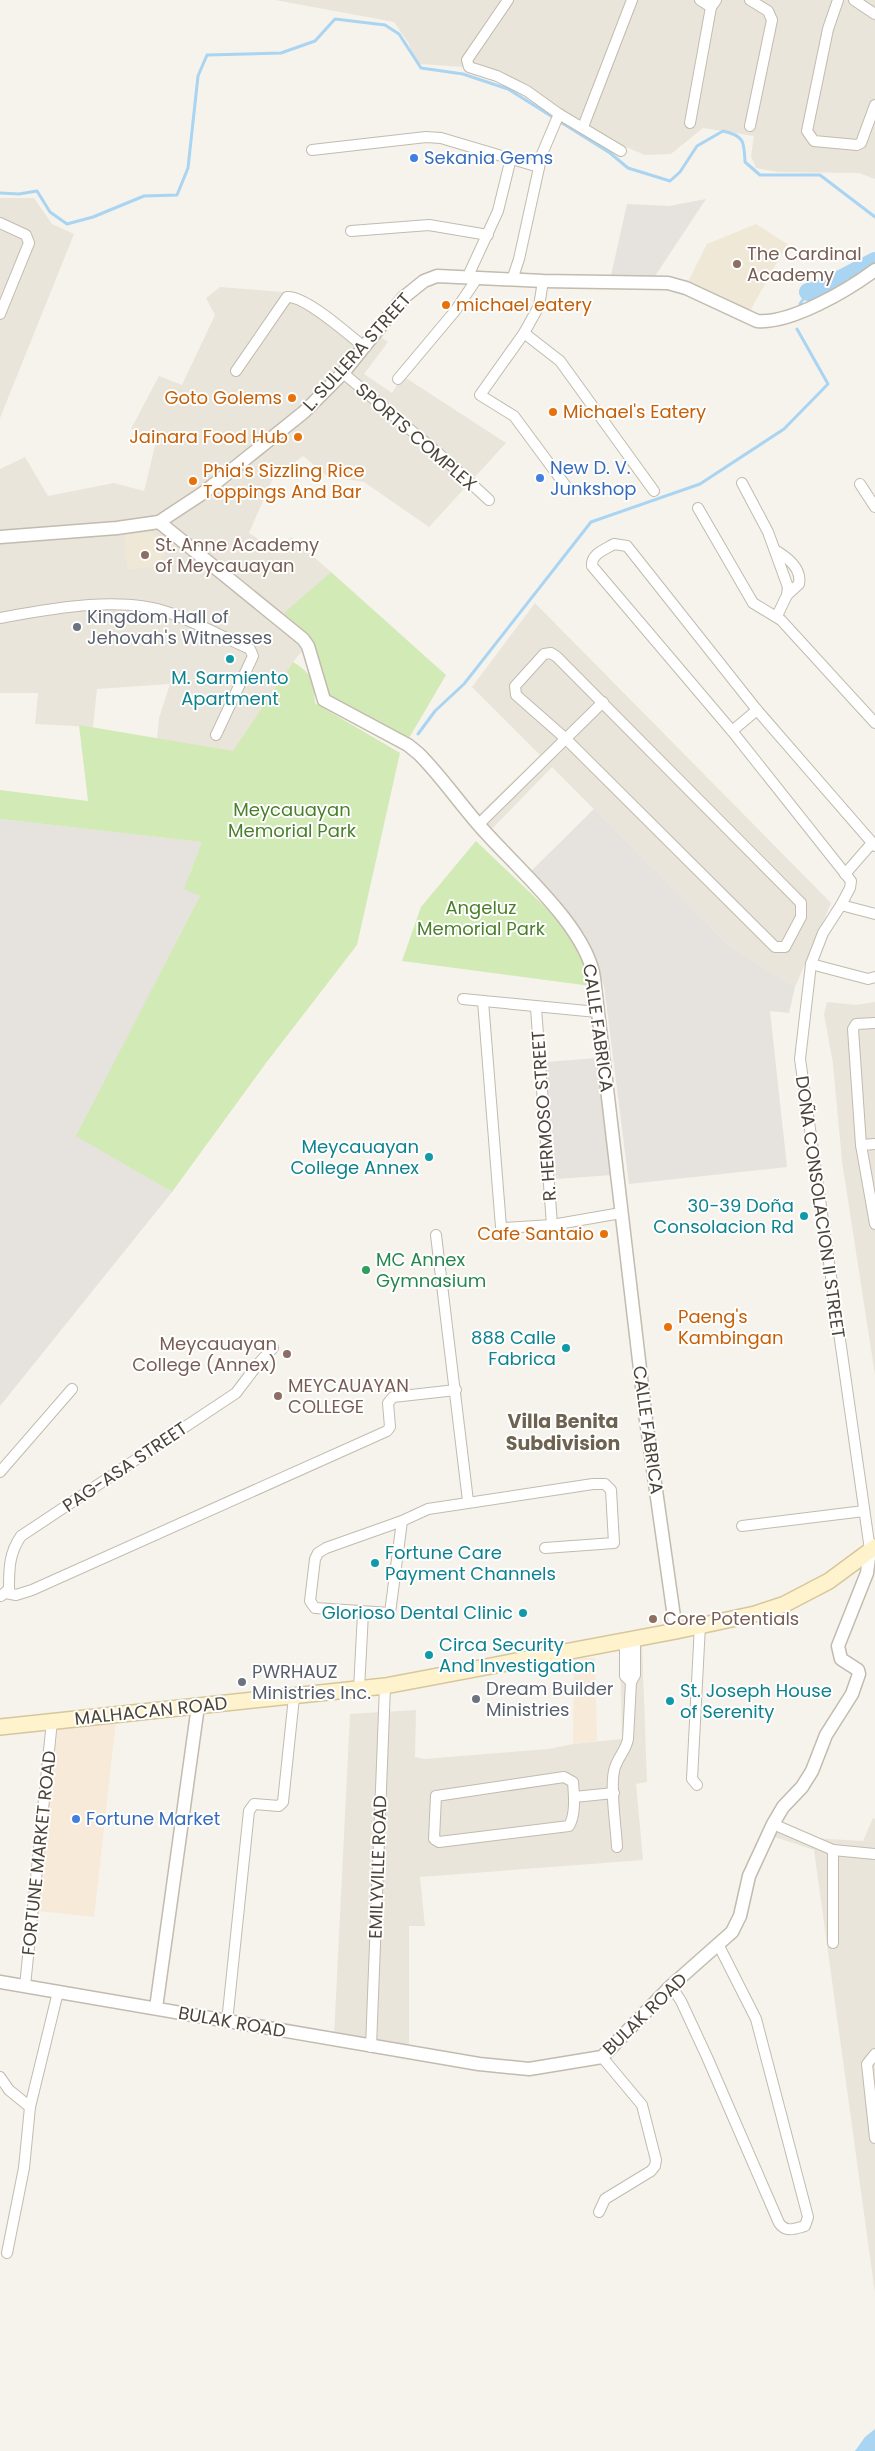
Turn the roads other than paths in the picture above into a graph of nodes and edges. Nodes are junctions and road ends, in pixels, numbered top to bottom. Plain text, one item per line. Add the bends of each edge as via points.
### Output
1 (508, 0) edge
2 (632, 0) edge
3 (700, 0) edge
4 (753, 0) edge
5 (838, 0) edge
6 (854, 0) edge
7 (713, 3) edge
8 (875, 14) edge
9 (875, 104) edge
10 (557, 118) junction
11 (690, 123) dead end
12 (750, 126) dead end
13 (583, 127) junction
14 (312, 150) dead end
15 (621, 151) dead end
16 (512, 158) junction
17 (539, 167) junction
18 (0, 224) edge
19 (351, 231) dead end
20 (488, 235) junction
21 (875, 270) edge
22 (473, 277) junction
23 (512, 280) junction
24 (543, 281) junction
25 (0, 314) edge
26 (524, 333) junction
27 (364, 347) junction
28 (236, 372) dead end
29 (343, 373) junction
30 (398, 379) dead end
31 (742, 483) dead end
32 (860, 484) dead end
33 (568, 488) dead end
34 (654, 492) dead end
35 (489, 500) dead end
36 (875, 507) edge
37 (698, 508) dead end
38 (159, 522) junction
39 (0, 537) edge
40 (777, 616) junction
41 (0, 618) edge
42 (603, 702) junction
43 (757, 710) junction
44 (875, 723) edge
45 (732, 731) junction
46 (216, 735) dead end
47 (565, 738) junction
48 (478, 824) junction
49 (874, 845) edge
50 (845, 874) junction
51 (841, 905) junction
52 (875, 914) edge
53 (810, 964) junction
54 (875, 977) edge
55 (463, 999) dead end
56 (483, 1002) junction
57 (536, 1008) junction
58 (597, 1012) junction
59 (875, 1023) edge
60 (875, 1144) edge
61 (861, 1145) junction
62 (621, 1213) junction
63 (875, 1224) edge
64 (552, 1225) junction
65 (436, 1235) dead end
66 (273, 1348) dead end
67 (72, 1389) dead end
68 (456, 1390) junction
69 (0, 1472) edge
70 (468, 1501) junction
71 (864, 1510) junction
72 (402, 1521) junction
73 (742, 1526) dead end
74 (546, 1548) dead end
75 (873, 1548) edge
76 (3, 1594) edge
77 (363, 1613) junction
78 (700, 1625) junction
79 (676, 1631) junction
80 (630, 1639) junction
81 (385, 1686) junction
82 (359, 1689) junction
83 (294, 1696) junction
84 (198, 1706) junction
85 (52, 1721) junction
86 (0, 1727) edge
87 (697, 1785) dead end
88 (614, 1793) junction
89 (574, 1797) junction
90 (773, 1824) junction
91 (617, 1847) dead end
92 (833, 1850) junction
93 (875, 1854) edge
94 (833, 1943) dead end
95 (719, 1946) junction
96 (0, 1982) edge
97 (25, 1986) junction
98 (671, 1986) junction
99 (58, 1992) junction
100 (156, 2008) junction
101 (227, 2022) junction
102 (371, 2047) junction
103 (872, 2056) edge
104 (602, 2057) junction
105 (0, 2077) edge
106 (30, 2107) junction
107 (875, 2138) edge
108 (599, 2212) dead end
109 (7, 2254) dead end

1 - 10 street via 467,64 472,70 498,76 527,91
2 - 13 street
3 - 7 street
4 - 12 street via 772,15 772,20
5 - 9 street via 828,28 807,130 814,141 857,146
6 - 8 street
7 - 11 street
10 - 13 street
10 - 17 street
13 - 15 street
14 - 16 street via 426,137 441,138
16 - 17 street
16 - 20 street via 498,212
17 - 23 street
18 - 25 street via 26,235 29,243
19 - 20 street via 429,225
20 - 22 street
21 - 24 street, L. SULLERA STREET via 802,312 769,322 668,283
22 - 23 street, L. SULLERA STREET
22 - 27 street, L. SULLERA STREET via 437,276 424,281 404,297
22 - 30 street via 455,311
23 - 24 street, L. SULLERA STREET
24 - 26 street via 539,306
26 - 33 street via 480,395 514,416
26 - 34 street via 560,361
27 - 28 street via 309,305 287,297
27 - 29 street, L. SULLERA STREET
29 - 35 street, SPORTS COMPLEX
29 - 38 street, L. SULLERA STREET via 304,412 203,493
31 - 40 street via 768,532 788,587
32 - 36 street
37 - 40 street via 753,603
38 - 39 street, L. SULLERA STREET
38 - 48 street, CALLE FABRICA via 304,638 324,700 414,750
40 - 44 street
41 - 46 street via 100,605 144,607 169,613 250,649 253,656
42 - 47 street
42 - 47 street via 557,657 544,654 514,692
42 - 47 street via 801,903 801,917 785,948 775,947
43 - 45 street
43 - 45 street via 627,546 614,544 596,555 592,566
43 - 49 street
45 - 50 street
47 - 48 street
48 - 58 street, CALLE FABRICA via 577,934 593,968
49 - 50 street
50 - 51 street, DOÑA CONSOLACION II STREET via 851,881
51 - 52 street
51 - 53 street, DOÑA CONSOLACION II STREET via 823,933
53 - 54 street via 868,979
53 - 71 street, DOÑA CONSOLACION II STREET via 800,1059
55 - 56 street
56 - 57 street
56 - 64 street via 499,1222 504,1228
57 - 58 street
57 - 64 street, R. HERMOSO STREET
58 - 62 street, CALLE FABRICA
59 - 61 street via 856,1024 853,1029
60 - 61 street
61 - 63 street
62 - 64 street
62 - 79 street, CALLE FABRICA
65 - 68 street
66 - 76 street, PAG-ASA STREET via 236,1394 21,1536 11,1554 8,1589
67 - 69 street
68 - 70 street
68 - 76 street via 393,1397 388,1402 390,1427 380,1435 32,1590 16,1595
70 - 72 street via 428,1509
70 - 74 street via 593,1484 604,1484 611,1490 614,1543
71 - 73 street
71 - 75 street, DOÑA CONSOLACION II STREET
72 - 77 street via 391,1612
72 - 77 street via 326,1548 314,1559 311,1605
75 - 78 main road, MALHACAN ROAD via 828,1581 785,1604 756,1614
75 - 90 street, BULAK ROAD via 867,1573 838,1646 841,1658 858,1670 857,1682 826,1735 812,1771
77 - 82 street
78 - 79 main road, MALHACAN ROAD
78 - 87 street via 692,1779
79 - 80 main road, MALHACAN ROAD
80 - 81 main road, MALHACAN ROAD
80 - 88 street via 635,1675 631,1682 627,1747 613,1773
81 - 82 main road, MALHACAN ROAD
81 - 102 street, EMILYVILLE ROAD
82 - 83 main road, MALHACAN ROAD
83 - 84 main road, MALHACAN ROAD
83 - 101 street via 282,1802 278,1806 254,1804 249,1811
84 - 85 main road, MALHACAN ROAD
84 - 100 street
85 - 86 main road, MALHACAN ROAD
85 - 97 street, FORTUNE MARKET ROAD
88 - 89 street
88 - 91 street
89 - 89 street via 573,1782 564,1777 438,1795 434,1798 434,1839 438,1842 564,1827 572,1821
90 - 92 street
90 - 95 street, BULAK ROAD via 749,1876 740,1916 732,1932
92 - 93 street
92 - 94 street
95 - 98 street, BULAK ROAD
95 - 98 street via 756,2019 808,2217 805,2226 790,2230 783,2229 779,2223 707,2057
96 - 97 street, BULAK ROAD
97 - 99 street, BULAK ROAD
98 - 104 street, BULAK ROAD
99 - 100 street, BULAK ROAD
99 - 106 street
100 - 101 street, BULAK ROAD
101 - 102 street, BULAK ROAD
102 - 104 street, BULAK ROAD via 529,2069
103 - 107 street via 867,2064
104 - 108 street via 642,2105 656,2166 605,2199
105 - 106 street via 9,2090
106 - 109 street via 24,2168

